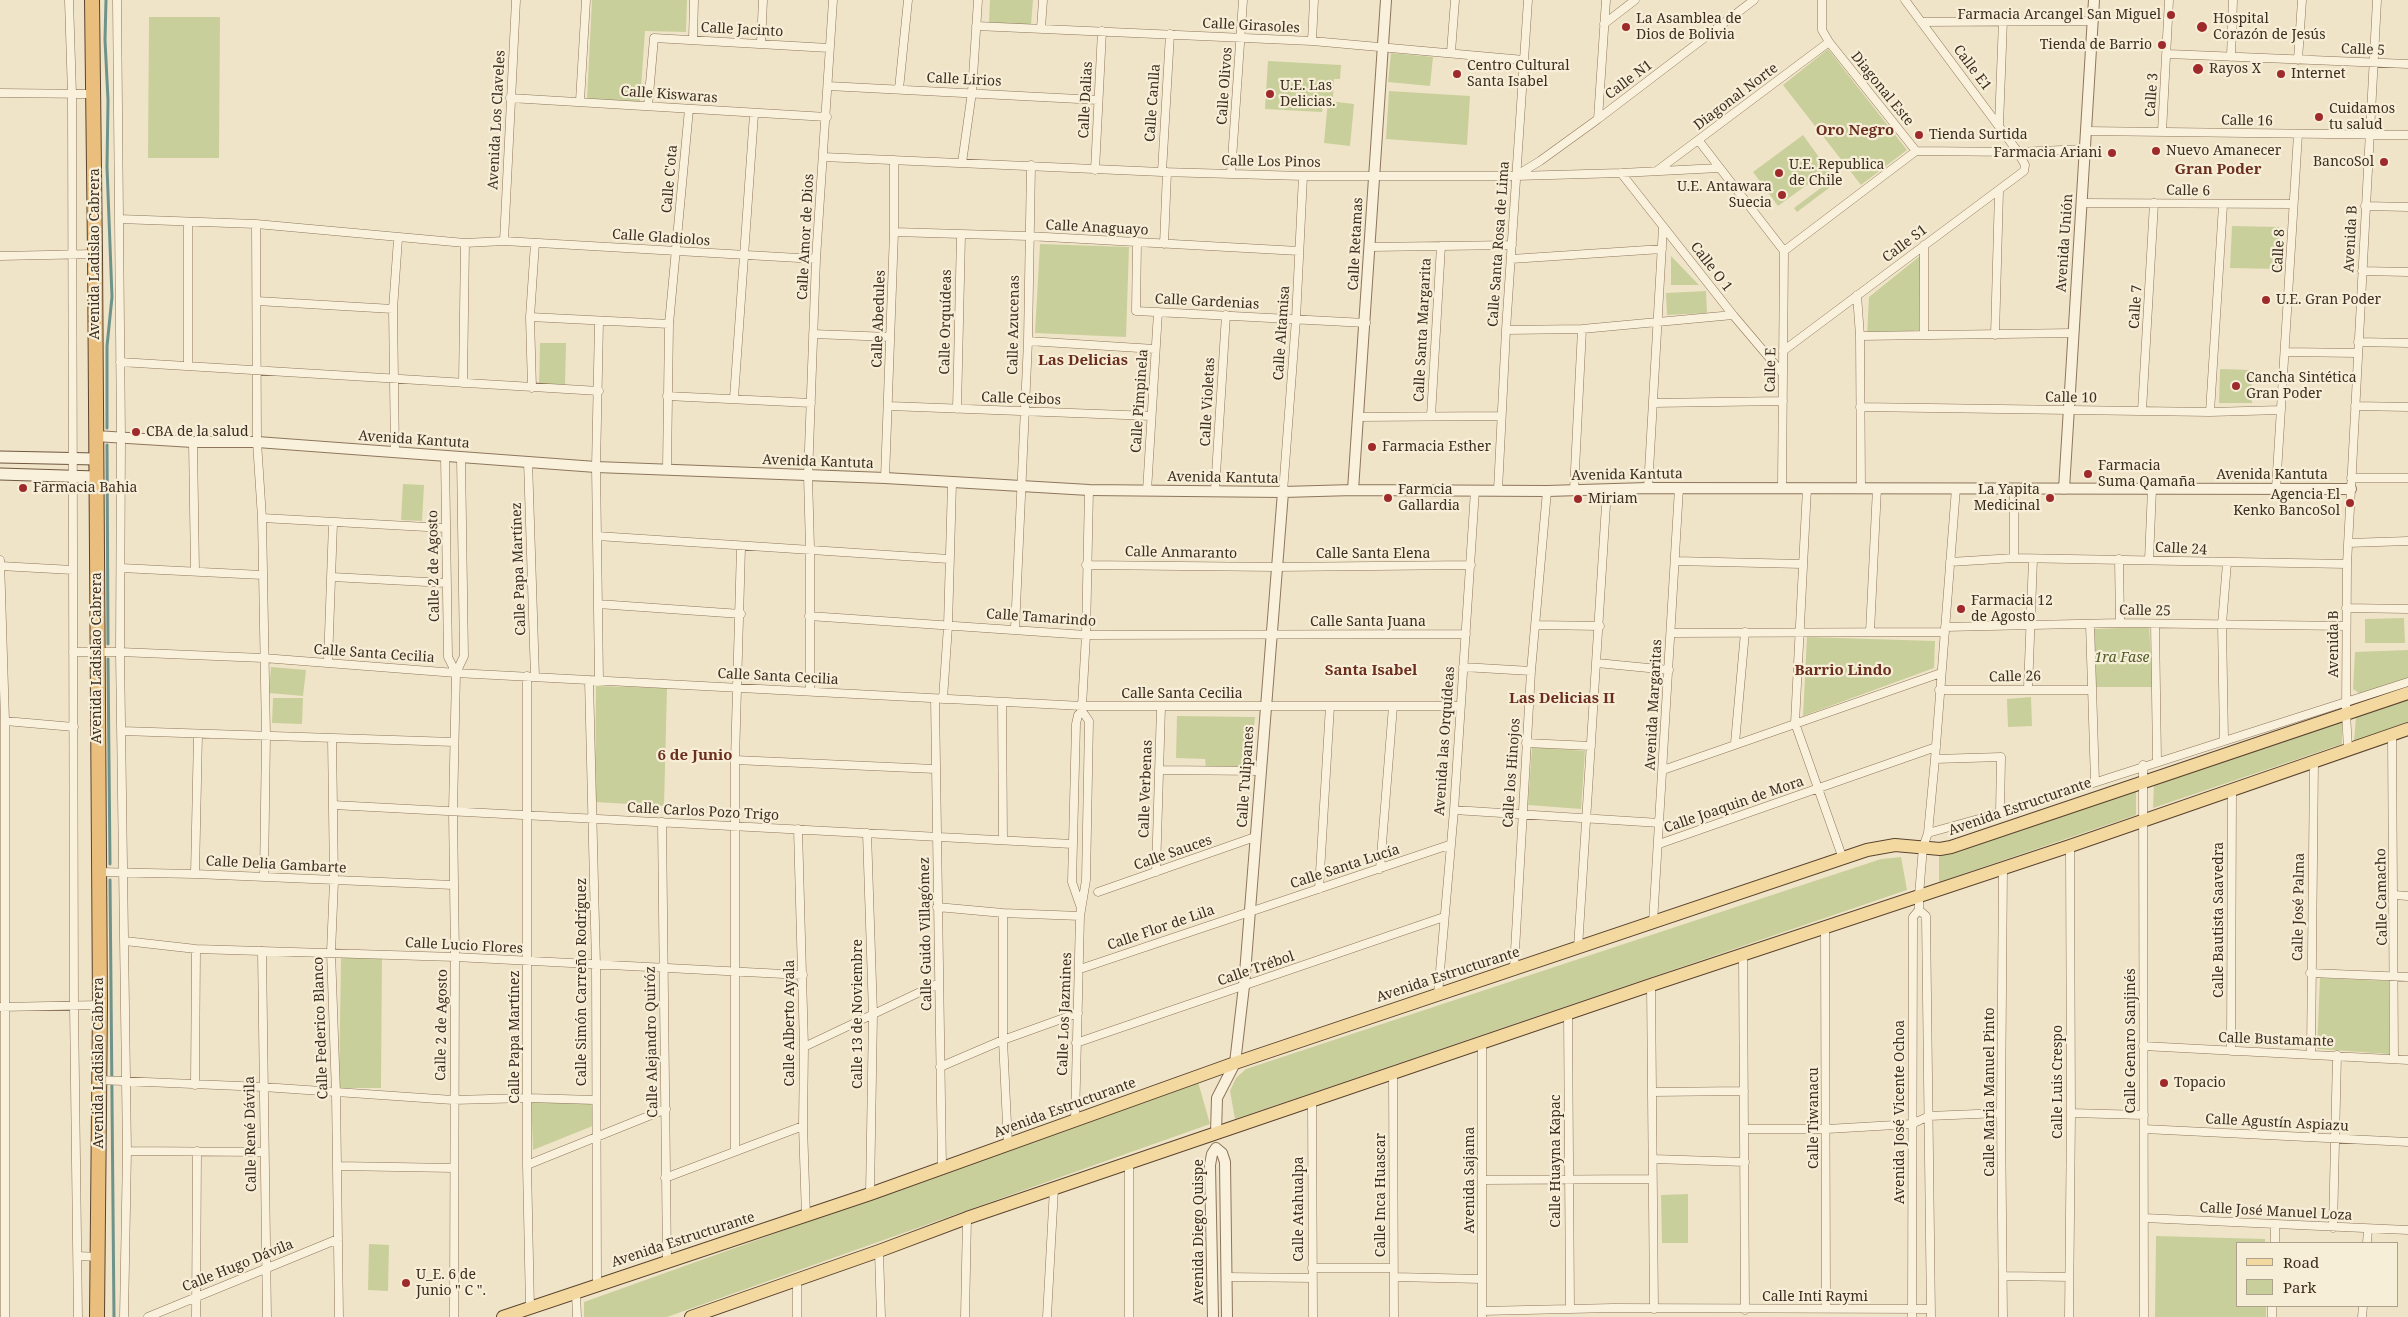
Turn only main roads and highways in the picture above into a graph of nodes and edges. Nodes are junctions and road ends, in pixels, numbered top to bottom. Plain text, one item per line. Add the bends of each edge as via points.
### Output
1 (92, 0) edge
2 (0, 457) edge
3 (96, 459) junction
4 (0, 474) edge
5 (96, 477) junction
6 (2408, 693) edge
7 (2408, 728) edge
8 (97, 1317) edge
9 (503, 1317) edge
10 (691, 1317) edge

1 - 3 highway, Avenida Ladislao Cabrera
2 - 3 main road
3 - 5 highway, Avenida Ladislao Cabrera
4 - 5 main road
5 - 8 highway, Avenida Ladislao Cabrera via 98,872 103,1081
6 - 9 main road, Avenida Estructurante via 2346,707 1951,847 1895,845 1868,850 1235,1063 870,1194
7 - 10 main road via 2070,846 1129,1162

